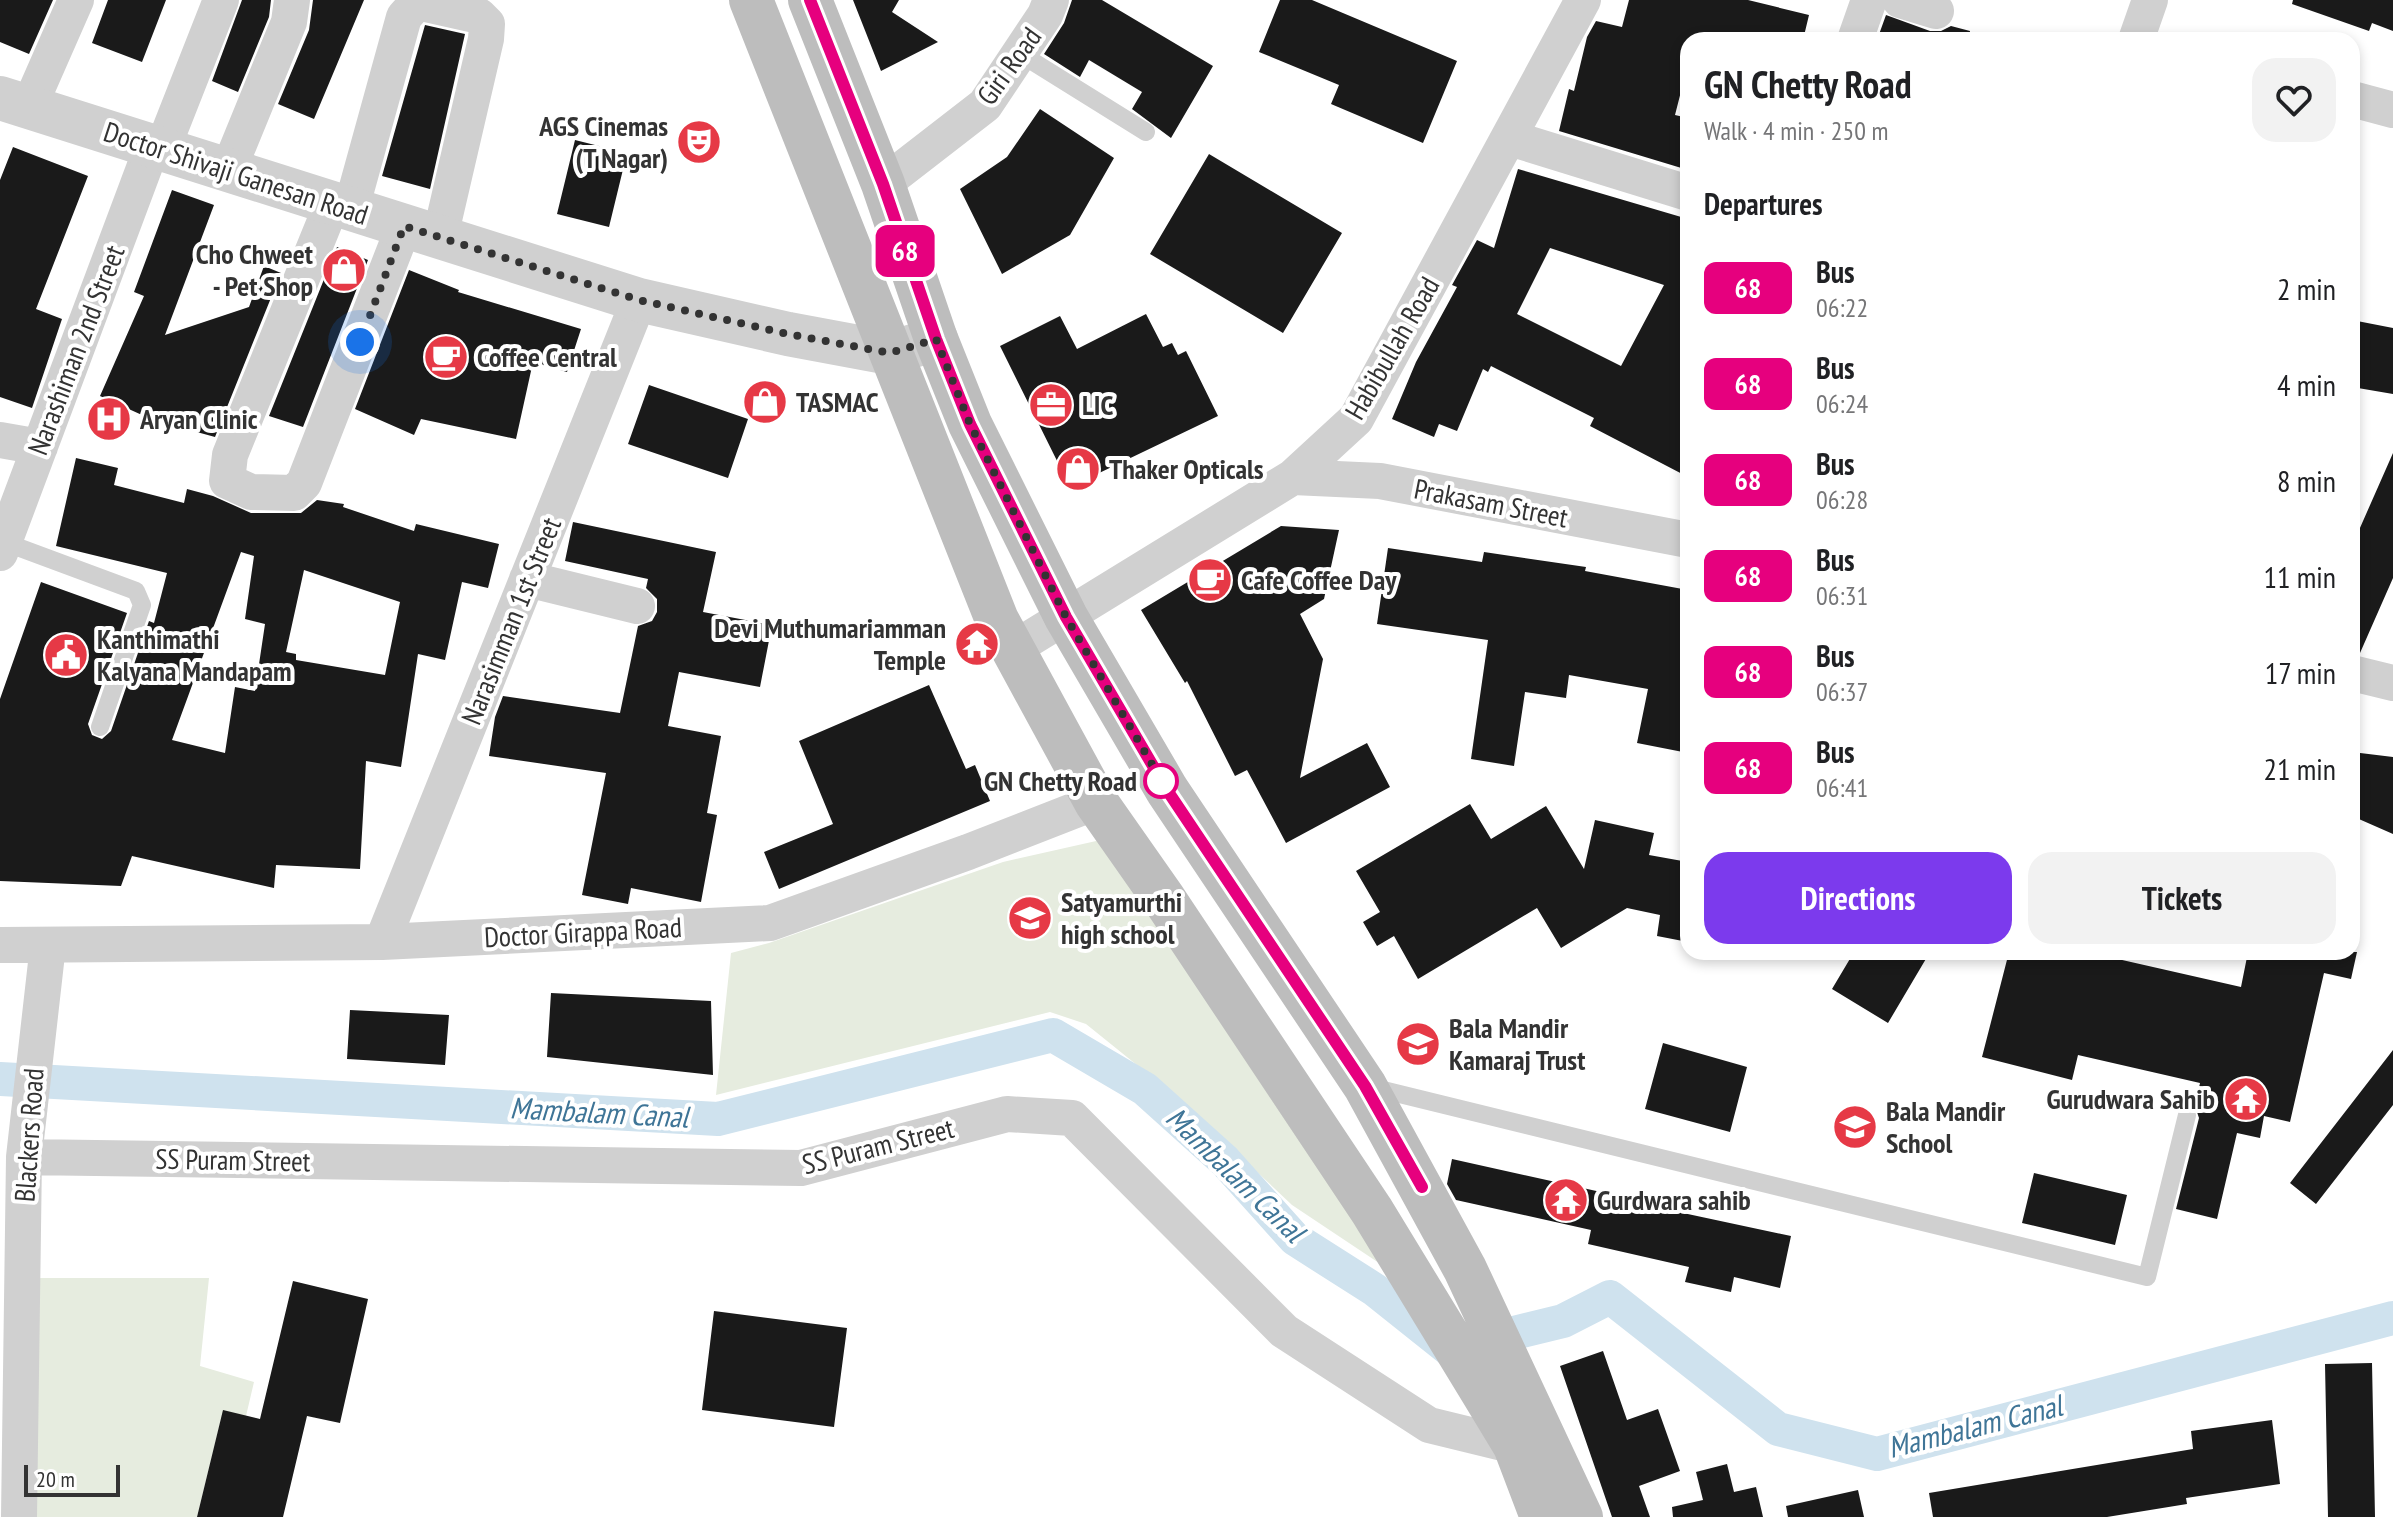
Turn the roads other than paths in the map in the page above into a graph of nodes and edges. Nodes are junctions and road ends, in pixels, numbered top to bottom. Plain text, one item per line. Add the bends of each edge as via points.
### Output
1 (76, 0) edge
2 (221, 0) edge
3 (292, 0) edge
4 (751, 0) edge
5 (810, 0) edge
6 (1051, 0) edge
7 (1583, 0) edge
8 (1869, 0) edge
9 (1900, 0) edge
10 (2150, 0) edge
11 (1936, 11) dead end
12 (1858, 32) edge
13 (2140, 32) edge
14 (1019, 53) junction
15 (2360, 101) edge
16 (15, 103) edge
17 (2393, 110) edge
18 (1146, 132) dead end
19 (1510, 138) junction
20 (157, 149) junction
21 (228, 171) junction
22 (883, 184) junction
23 (1680, 191) edge
24 (341, 206) junction
25 (422, 232) junction
26 (639, 300) junction
27 (936, 339) junction
28 (890, 353) junction
29 (0, 440) edge
30 (40, 447) junction
31 (1293, 477) junction
32 (1680, 538) edge
33 (2, 548) edge
34 (527, 579) junction
35 (637, 606) dead end
36 (1066, 617) junction
37 (1013, 649) junction
38 (2360, 675) edge
39 (2393, 683) edge
40 (100, 727) dead end
41 (1096, 802) junction
42 (1216, 864) junction
43 (1164, 899) junction
44 (382, 942) junction
45 (0, 945) edge
46 (48, 945) junction
47 (1365, 1086) junction
48 (2187, 1115) dead end
49 (24, 1157) junction
50 (1498, 1383) junction
51 (1515, 1446) junction
52 (19, 1517) edge
53 (1542, 1517) edge
54 (1581, 1517) edge

1 - 16 street
2 - 20 street, Narashiman 2nd Street
3 - 21 street via 289,22
4 - 28 main road
5 - 22 main road
6 - 14 street, Giri Road
7 - 19 street, Habibullah Road
8 - 12 street
9 - 11 street
10 - 13 street
14 - 18 lane
14 - 22 street, Giri Road via 985,105
15 - 17 street
16 - 20 street, Doctor Shivaji Ganesan Road
19 - 23 street
19 - 31 street, Habibullah Road via 1356,419
20 - 21 street, Doctor Shivaji Ganesan Road
20 - 30 street, Narashiman 2nd Street
21 - 24 street, Doctor Shivaji Ganesan Road
22 - 27 main road
24 - 25 street, Doctor Shivaji Ganesan Road
24 - 25 street via 404,17 421,3 479,16 487,24 486,39
24 - 25 street via 230,455 227,481 251,492 294,493 304,483
25 - 26 street, Doctor Shivaji Ganesan Road
26 - 28 street, Doctor Shivaji Ganesan Road
26 - 34 street, Narasimman 1st Street
27 - 28 street
27 - 36 main road via 970,424
28 - 37 main road via 973,565
29 - 30 street
30 - 33 street, Narashiman 2nd Street
31 - 32 street, Prakasam Street via 1380,481
31 - 36 street, Habibullah Road
33 - 40 lane via 136,591 142,605
34 - 35 street
34 - 44 street, Narasimman 1st Street
36 - 37 street, Habibullah Road
36 - 42 main road
37 - 41 main road
38 - 39 street
41 - 43 main road
41 - 44 street, Doctor Girappa Road via 770,923
42 - 43 main road
42 - 47 main road
43 - 50 main road via 1372,1211
44 - 46 street, Doctor Girappa Road
45 - 46 street, Doctor Girappa Road
46 - 49 street, Blackers Road
47 - 48 lane via 2147,1277
47 - 50 main road via 1465,1269
49 - 51 street, SS Puram Street via 801,1168 1007,1114 1072,1118 1284,1331 1429,1425
49 - 52 street, Blackers Road
50 - 51 main road
50 - 54 main road
51 - 53 main road

